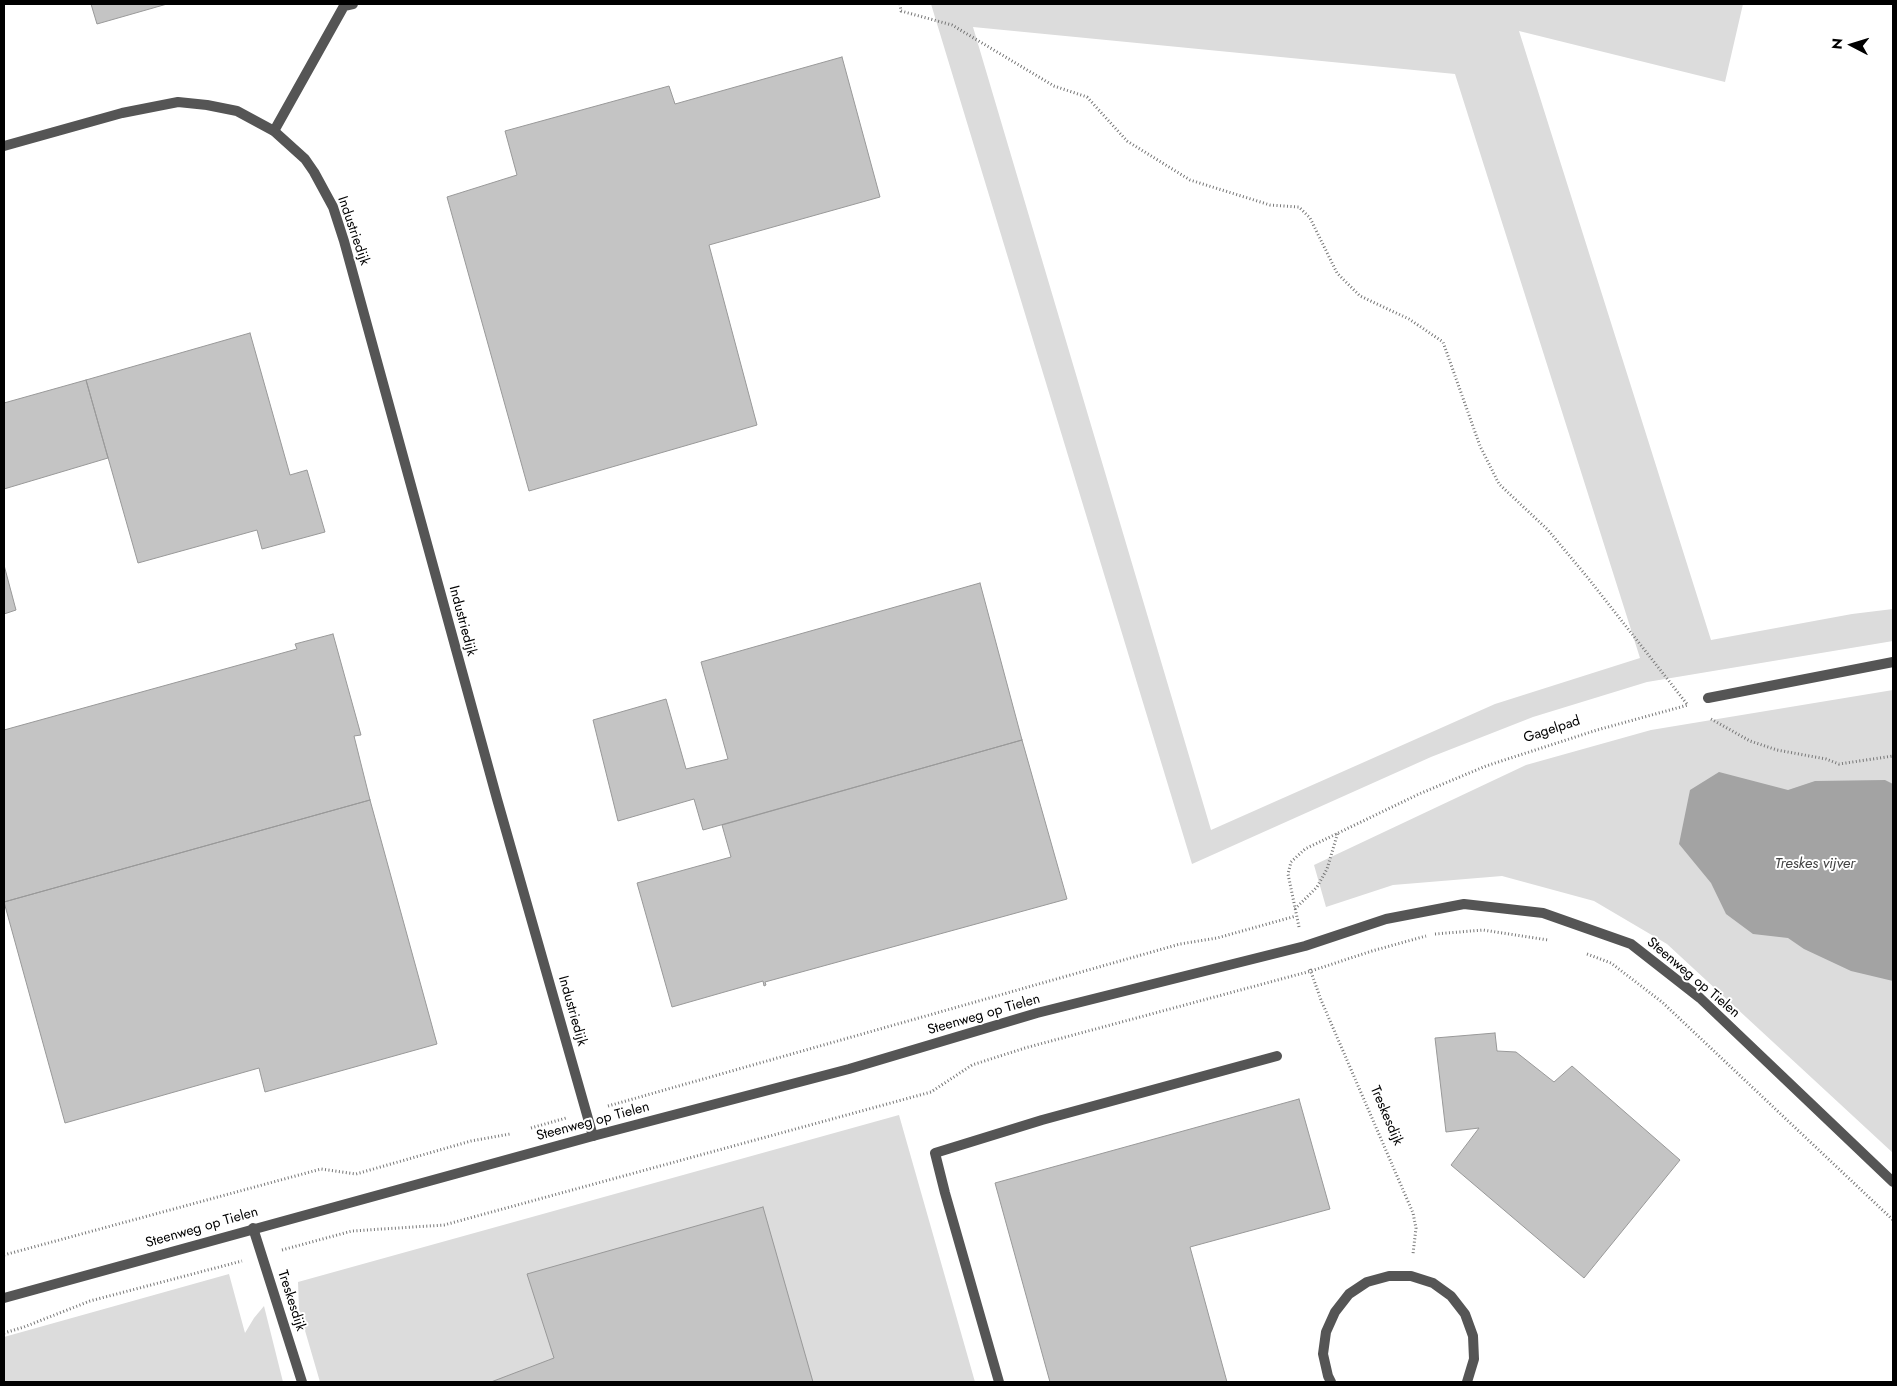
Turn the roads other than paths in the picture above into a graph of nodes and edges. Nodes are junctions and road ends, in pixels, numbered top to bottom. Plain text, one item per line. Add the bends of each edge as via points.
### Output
1 (353, 4) edge
2 (274, 131) junction
3 (4, 146) edge
4 (1893, 662) edge
5 (1708, 698) road end
6 (1277, 1056) dead end
7 (594, 1136) junction
8 (1893, 1182) edge
9 (253, 1228) junction
10 (4, 1298) edge
11 (302, 1382) edge
12 (999, 1382) edge
13 (1331, 1382) edge
14 (1468, 1382) edge

1 - 2 street via 344,6
2 - 3 street, Industriedijk via 236,111 178,102 122,113
2 - 7 street, Industriedijk via 305,159 333,207 496,799
4 - 5 street
6 - 12 street via 1042,1120 935,1153
7 - 8 street, Steenweg op Tielen via 849,1069 1037,1013 1305,946 1386,919 1464,904 1543,914 1631,944 1700,998
7 - 9 street, Steenweg op Tielen
9 - 10 street, Steenweg op Tielen
9 - 11 street, Treskesdijk
13 - 14 street via 1324,1354 1326,1332 1335,1312 1349,1294 1367,1282 1389,1276 1411,1276 1432,1283 1451,1296 1465,1314 1473,1336 1474,1359

